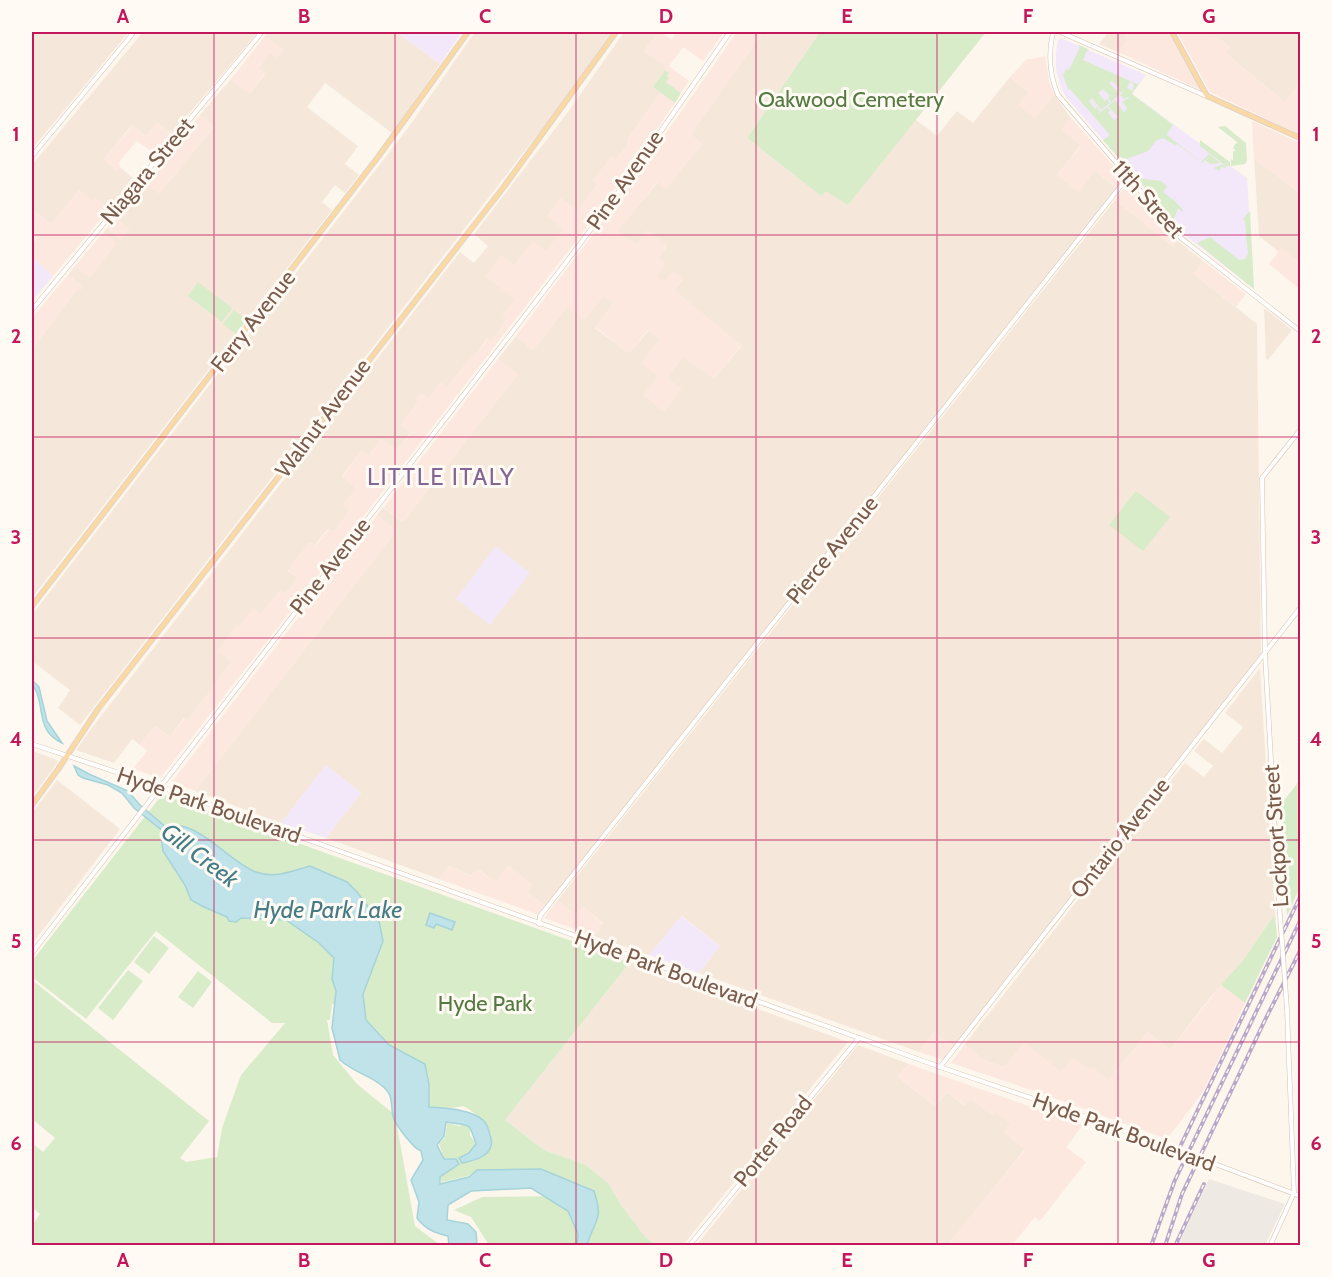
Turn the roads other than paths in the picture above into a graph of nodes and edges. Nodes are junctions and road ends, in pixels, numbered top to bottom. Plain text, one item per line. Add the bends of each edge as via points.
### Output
1 (134, 32) edge
2 (262, 32) edge
3 (468, 32) edge
4 (616, 32) edge
5 (730, 32) edge
6 (1053, 32) edge
7 (1060, 32) edge
8 (1172, 32) edge
9 (1207, 96) junction
10 (1300, 138) edge
11 (32, 156) edge
12 (1128, 177) junction
13 (32, 310) edge
14 (1300, 332) edge
15 (1300, 430) edge
16 (32, 606) edge
17 (1300, 608) edge
18 (1265, 654) junction
19 (32, 744) edge
20 (65, 756) junction
21 (160, 786) junction
22 (32, 804) edge
23 (539, 924) junction
24 (32, 952) edge
25 (859, 1038) junction
26 (940, 1067) junction
27 (1294, 1193) junction
28 (1300, 1196) edge
29 (689, 1245) edge
30 (1270, 1245) edge

1 - 11 main road
2 - 13 main road, Niagara Street
3 - 16 main road, Ferry Avenue via 378,157
4 - 20 main road, Walnut Avenue via 503,188
5 - 21 main road, Pine Avenue via 564,265
6 - 12 main road, 11th Street via 1049,58 1058,95
7 - 9 main road
8 - 9 main road
9 - 10 main road
12 - 14 main road, 11th Street via 1181,238
12 - 23 main road, Pierce Avenue via 540,916
15 - 18 main road, Lockport Street via 1262,478
17 - 18 main road, Ontario Avenue
18 - 26 main road, Ontario Avenue
18 - 27 main road, Lockport Street, bridge
19 - 20 main road, Hyde Park Boulevard
20 - 21 main road, Hyde Park Boulevard
20 - 22 main road, Walnut Avenue
21 - 23 main road, Hyde Park Boulevard
21 - 24 main road, Pine Avenue
23 - 25 main road, Hyde Park Boulevard
25 - 26 main road, Hyde Park Boulevard
25 - 29 main road, Porter Road
26 - 27 main road, Hyde Park Boulevard, bridge
27 - 28 main road, Hyde Park Boulevard
27 - 30 main road

